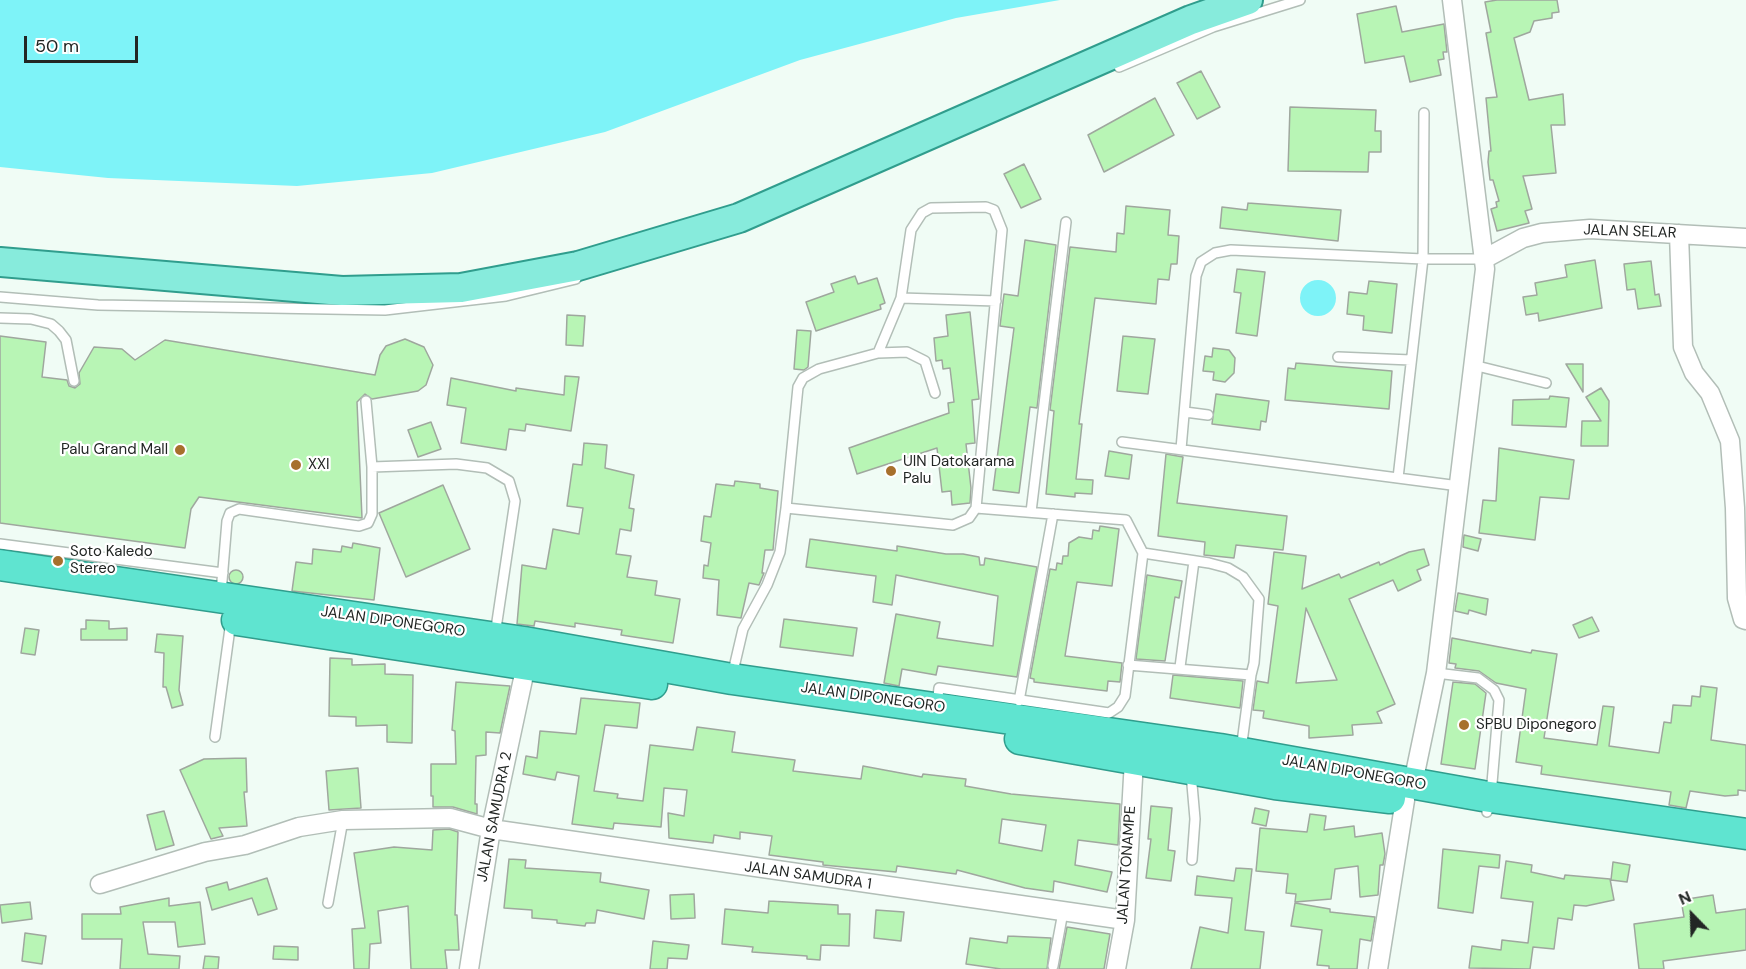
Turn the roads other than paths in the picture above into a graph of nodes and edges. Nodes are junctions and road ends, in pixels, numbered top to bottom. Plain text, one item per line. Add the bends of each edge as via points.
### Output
1 (1248, 0) edge
2 (1300, 0) edge
3 (1452, 0) edge
4 (1108, 71) dead end
5 (1424, 113) dead end
6 (1066, 222) dead end
7 (740, 229) dead end
8 (729, 232) dead end
9 (1679, 234) junction
10 (1746, 238) edge
11 (1484, 259) junction
12 (1423, 260) junction
13 (0, 262) edge
14 (585, 277) dead end
15 (0, 297) edge
16 (901, 298) junction
17 (996, 301) junction
18 (0, 318) edge
19 (878, 353) junction
20 (1338, 357) dead end
21 (1412, 360) junction
22 (1473, 365) junction
23 (74, 381) dead end
24 (1546, 383) dead end
25 (935, 393) dead end
26 (366, 400) dead end
27 (1185, 412) junction
28 (1208, 415) dead end
29 (1122, 442) dead end
30 (1181, 449) junction
31 (1740, 466) edge
32 (372, 467) junction
33 (1398, 478) junction
34 (1459, 486) junction
35 (786, 508) junction
36 (976, 508) junction
37 (1741, 508) edge
38 (1031, 512) junction
39 (1053, 514) junction
40 (0, 543) edge
41 (1741, 547) edge
42 (1143, 553) junction
43 (1194, 561) junction
44 (0, 565) edge
45 (0, 585) edge
46 (216, 589) junction
47 (1746, 620) edge
48 (495, 637) junction
49 (526, 665) junction
50 (1128, 665) junction
51 (1180, 667) junction
52 (1436, 673) junction
53 (1251, 675) junction
54 (732, 679) junction
55 (1019, 701) junction
56 (937, 707) junction
57 (215, 737) dead end
58 (1134, 760) junction
59 (1218, 761) junction
60 (1409, 791) junction
61 (1489, 804) junction
62 (343, 820) junction
63 (491, 829) junction
64 (1746, 834) edge
65 (1746, 853) edge
66 (1192, 860) dead end
67 (100, 884) dead end
68 (328, 903) dead end
69 (1063, 912) junction
70 (1125, 920) junction
71 (1053, 966) dead end
72 (469, 969) edge
73 (1116, 969) edge
74 (1378, 969) edge

1 - 13 main road via 1191,20 739,218 579,266 462,288 342,291
2 - 4 lane via 1213,27
3 - 11 street
5 - 12 lane
6 - 38 lane
7 - 8 lane
9 - 10 street, JALAN SELAR
9 - 11 street, JALAN SELAR via 1590,229 1542,233 1509,243
9 - 31 street via 1683,347 1722,418
11 - 12 lane
11 - 22 street
12 - 21 lane
12 - 27 lane via 1231,250 1215,253 1201,262 1196,276
14 - 15 lane via 506,296 385,310 98,305
16 - 17 lane
16 - 17 lane via 910,230 922,213 931,208 986,207 994,210 1002,230
16 - 19 lane
17 - 36 lane
18 - 23 lane via 51,324 66,340
19 - 25 lane via 907,352 926,361
19 - 35 lane via 819,369 800,382
20 - 21 lane
21 - 33 lane
22 - 24 lane
22 - 34 street
26 - 32 lane
27 - 28 lane
27 - 30 lane
29 - 30 lane
30 - 33 lane
31 - 37 street
32 - 46 lane via 372,514 368,523 359,526 239,509 230,513
32 - 48 lane via 456,464 487,468 509,481 515,501
33 - 34 lane
34 - 52 street
35 - 36 lane via 953,525 969,518
35 - 54 lane via 780,552 743,629
36 - 38 lane
37 - 41 street
38 - 39 lane
39 - 42 lane via 1123,518
39 - 55 lane
40 - 46 lane
41 - 47 street via 1737,598
42 - 43 lane
42 - 50 lane
43 - 51 lane
43 - 53 lane via 1228,568 1243,577 1259,599
44 - 46 highway, JALAN DIPONEGORO
45 - 46 highway, JALAN DIPONEGORO
46 - 48 highway, JALAN DIPONEGORO
46 - 49 highway, JALAN DIPONEGORO
46 - 57 lane
48 - 54 highway, JALAN DIPONEGORO
49 - 58 highway, JALAN DIPONEGORO via 973,731
49 - 63 street, JALAN SAMUDRA 2
50 - 51 lane
50 - 55 lane via 1125,696 1109,713
51 - 53 lane
52 - 60 street
52 - 61 lane via 1478,678 1494,690 1499,700
53 - 59 lane
54 - 56 highway, JALAN DIPONEGORO
55 - 56 lane via 939,688
56 - 59 highway, JALAN DIPONEGORO
58 - 59 highway, JALAN DIPONEGORO
58 - 70 street, JALAN TONAMPE
59 - 60 highway, JALAN DIPONEGORO via 1275,784
59 - 66 lane via 1195,819
60 - 61 highway, JALAN DIPONEGORO
60 - 74 street
61 - 64 highway, JALAN DIPONEGORO
61 - 65 highway, JALAN DIPONEGORO
62 - 63 street, JALAN SAMUDRA 1 via 450,818
62 - 67 street, JALAN SAMUDRA 1 via 299,827
62 - 68 lane
63 - 69 street, JALAN SAMUDRA 1
63 - 72 street, JALAN SAMUDRA 2
69 - 70 street, JALAN SAMUDRA 1
69 - 71 lane
70 - 73 street, JALAN TONAMPE

